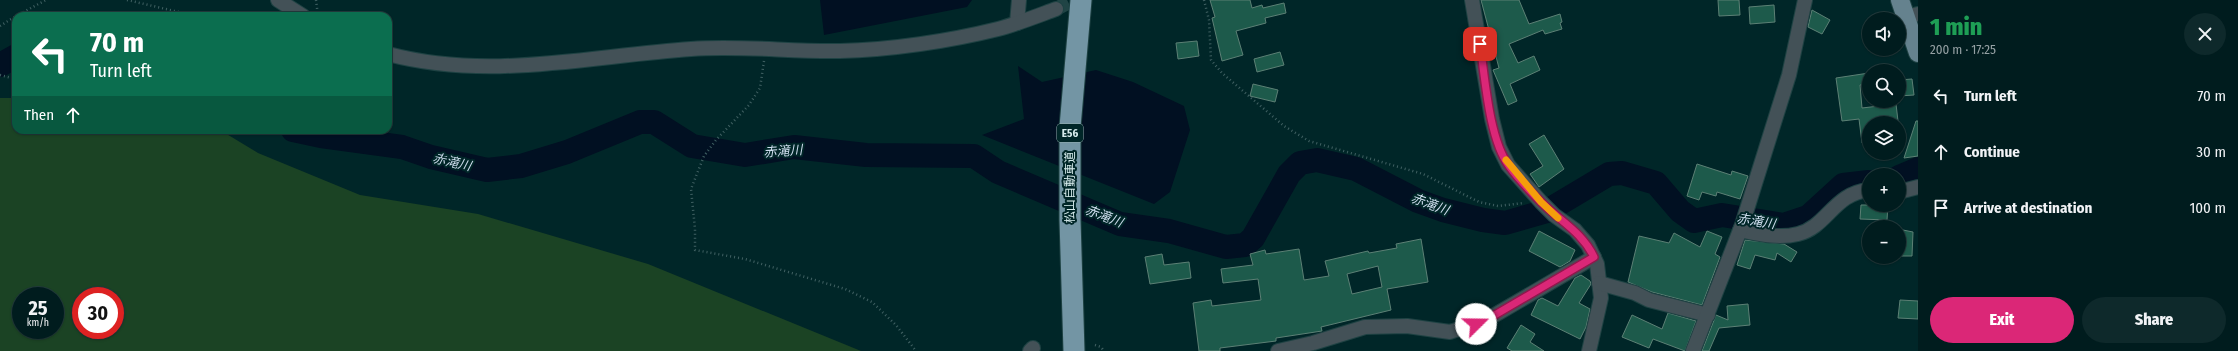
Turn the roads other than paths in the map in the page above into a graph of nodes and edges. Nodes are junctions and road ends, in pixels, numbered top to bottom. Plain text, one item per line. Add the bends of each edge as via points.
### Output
1 (278, 0) edge
2 (1019, 0) edge
3 (1081, 0) edge
4 (1472, 0) edge
5 (1805, 0) edge
6 (1900, 0) edge
7 (1056, 9) tunnel mouth
8 (297, 12) edge
9 (1912, 16) edge
10 (1017, 23) junction
11 (1918, 54) edge
12 (392, 55) edge
13 (1918, 188) edge
14 (1862, 191) edge
15 (1906, 191) edge
16 (1741, 228) junction
17 (1594, 257) junction
18 (1599, 283) junction
19 (1072, 306) junction
20 (1708, 315) junction
21 (1087, 348) edge
22 (1074, 351) edge
23 (1278, 351) edge
24 (1589, 351) edge
25 (1693, 351) edge

1 - 8 street
2 - 10 street
3 - 19 highway, 松山自動車道 / E56 via 1070,127
4 - 17 street via 1499,147 1508,165 1554,215 1575,230
5 - 16 street via 1790,75
6 - 9 main road
7 - 10 street
9 - 11 main road
10 - 12 street via 936,42 841,51 693,49 566,63 491,68 417,62
13 - 15 street
14 - 16 street via 1842,199 1813,226 1799,234 1769,236
16 - 20 street
17 - 18 street via 1598,264
17 - 23 street via 1488,319 1450,332 1407,326 1365,327
18 - 20 street via 1649,300
18 - 24 street via 1601,298
19 - 21 highway
19 - 22 highway, 松山自動車道 / E56
20 - 25 street

